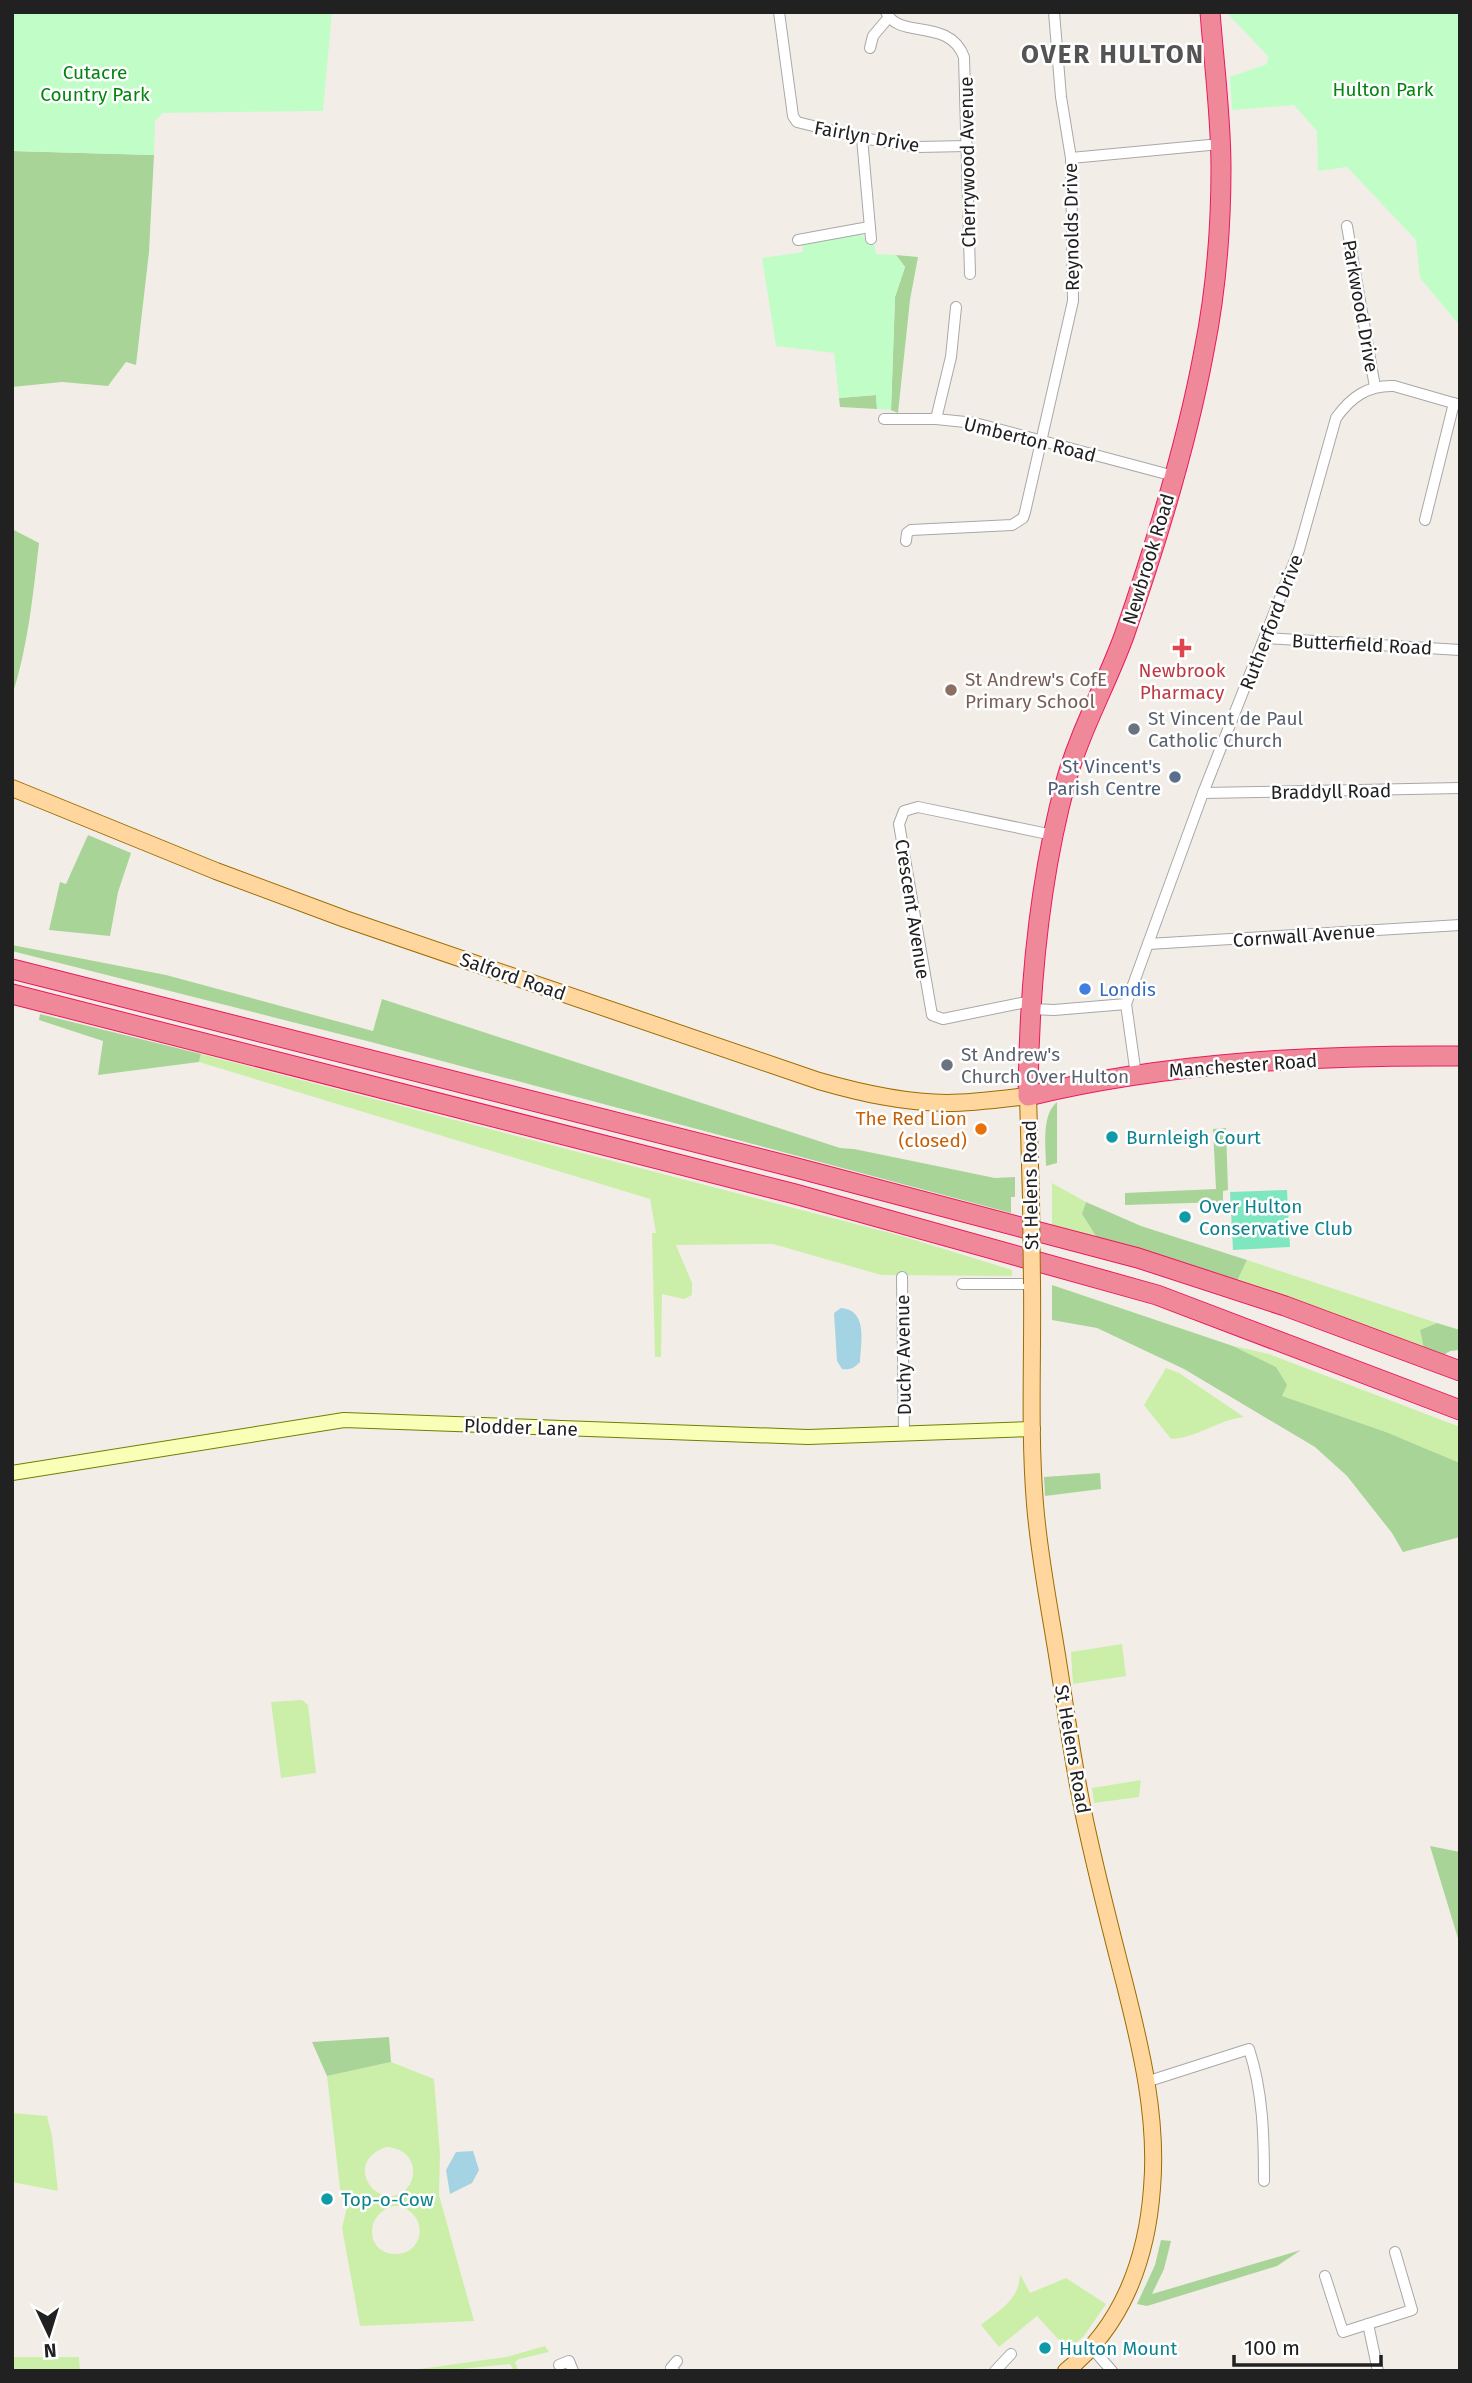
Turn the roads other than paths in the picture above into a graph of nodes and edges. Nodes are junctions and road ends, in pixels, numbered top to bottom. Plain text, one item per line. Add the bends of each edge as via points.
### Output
1 (779, 12) edge
2 (1054, 12) edge
3 (1210, 12) edge
4 (888, 15) edge
5 (870, 48) dead end
6 (862, 138) junction
7 (1220, 144) junction
8 (967, 146) junction
9 (1071, 158) junction
10 (1346, 226) dead end
11 (869, 227) junction
12 (871, 239) dead end
13 (798, 240) dead end
14 (970, 274) dead end
15 (953, 312) dead end
16 (1375, 387) junction
17 (1457, 404) edge
18 (884, 419) dead end
19 (936, 419) junction
20 (1042, 439) junction
21 (1174, 476) junction
22 (1424, 520) dead end
23 (906, 541) dead end
24 (1265, 638) junction
25 (1460, 650) edge
26 (12, 788) edge
27 (1460, 788) edge
28 (1203, 793) junction
29 (1053, 835) junction
30 (1460, 925) edge
31 (1148, 944) junction
32 (12, 969) edge
33 (12, 994) edge
34 (1126, 1003) junction
35 (1031, 1005) junction
36 (1460, 1056) edge
37 (1136, 1075) junction
38 (1028, 1096) junction
39 (902, 1277) dead end
40 (962, 1284) dead end
41 (1028, 1287) junction
42 (1460, 1371) edge
43 (1460, 1410) edge
44 (1033, 1429) junction
45 (904, 1434) junction
46 (12, 1473) edge
47 (1146, 2082) junction
48 (1264, 2181) dead end
49 (1395, 2252) dead end
50 (1325, 2276) dead end
51 (1368, 2324) junction
52 (1091, 2347) junction
53 (1011, 2354) dead end
54 (559, 2365) dead end
55 (573, 2371) edge
56 (995, 2371) edge
57 (1066, 2371) edge
58 (1112, 2371) edge
59 (1378, 2371) edge

1 - 6 street, Fairlyn Drive via 793,116 802,125
2 - 9 street, Reynolds Drive
3 - 7 highway, Newbrook Road
4 - 5 street, Cherrywood Avenue
4 - 8 street, Cherrywood Avenue via 898,24 948,36 960,47 966,69
6 - 8 street, Fairlyn Drive via 918,147
6 - 11 street
7 - 9 street
7 - 21 highway, Newbrook Road via 1218,257 1212,307
8 - 14 street, Cherrywood Avenue
9 - 20 street, Reynolds Drive via 1073,301
10 - 16 street, Parkwood Drive
11 - 12 street
11 - 13 street
15 - 19 street via 951,357
16 - 17 street via 1394,386
16 - 24 street, Rutherford Drive via 1363,391 1336,418 1308,525
17 - 22 street
18 - 19 street, Umberton Road
19 - 20 street, Umberton Road
20 - 21 street, Umberton Road
20 - 23 street, Reynolds Drive via 1025,512 1018,522 911,530
21 - 29 highway, Newbrook Road via 1123,638 1074,755
24 - 25 street, Butterfield Road
24 - 28 street, Rutherford Drive
26 - 38 main road, Salford Road via 345,919 819,1081 899,1100 964,1103
27 - 28 street, Braddyll Road
28 - 31 street, Rutherford Drive
29 - 35 highway, Newbrook Road via 1038,922
29 - 35 street, Crescent Avenue via 918,807 904,811 899,824 932,1015 943,1019
30 - 31 street, Cornwall Avenue
31 - 34 street, Rutherford Drive
32 - 42 highway via 1138,1258
33 - 43 highway via 781,1191 1157,1295
34 - 35 street via 1054,1010
34 - 37 street, Rutherford Drive
35 - 38 highway, Newbrook Road
36 - 37 highway, Manchester Road via 1267,1062
37 - 38 highway, Manchester Road
38 - 41 main road, St Helens Road, bridge
39 - 45 street, Duchy Avenue
40 - 41 street
41 - 44 main road, St Helens Road
44 - 45 main road, Plodder Lane
44 - 47 main road, St Helens Road via 1038,1532 1081,1803
45 - 46 main road, Plodder Lane via 744,1436 344,1420
47 - 48 street via 1249,2049 1262,2108
47 - 52 main road, St Helens Road via 1154,2150 1146,2237 1132,2284
49 - 51 street via 1412,2310
50 - 51 street via 1343,2332
51 - 59 street
52 - 57 main road, St Helens Road
52 - 58 street
53 - 56 street
54 - 55 street via 569,2361

